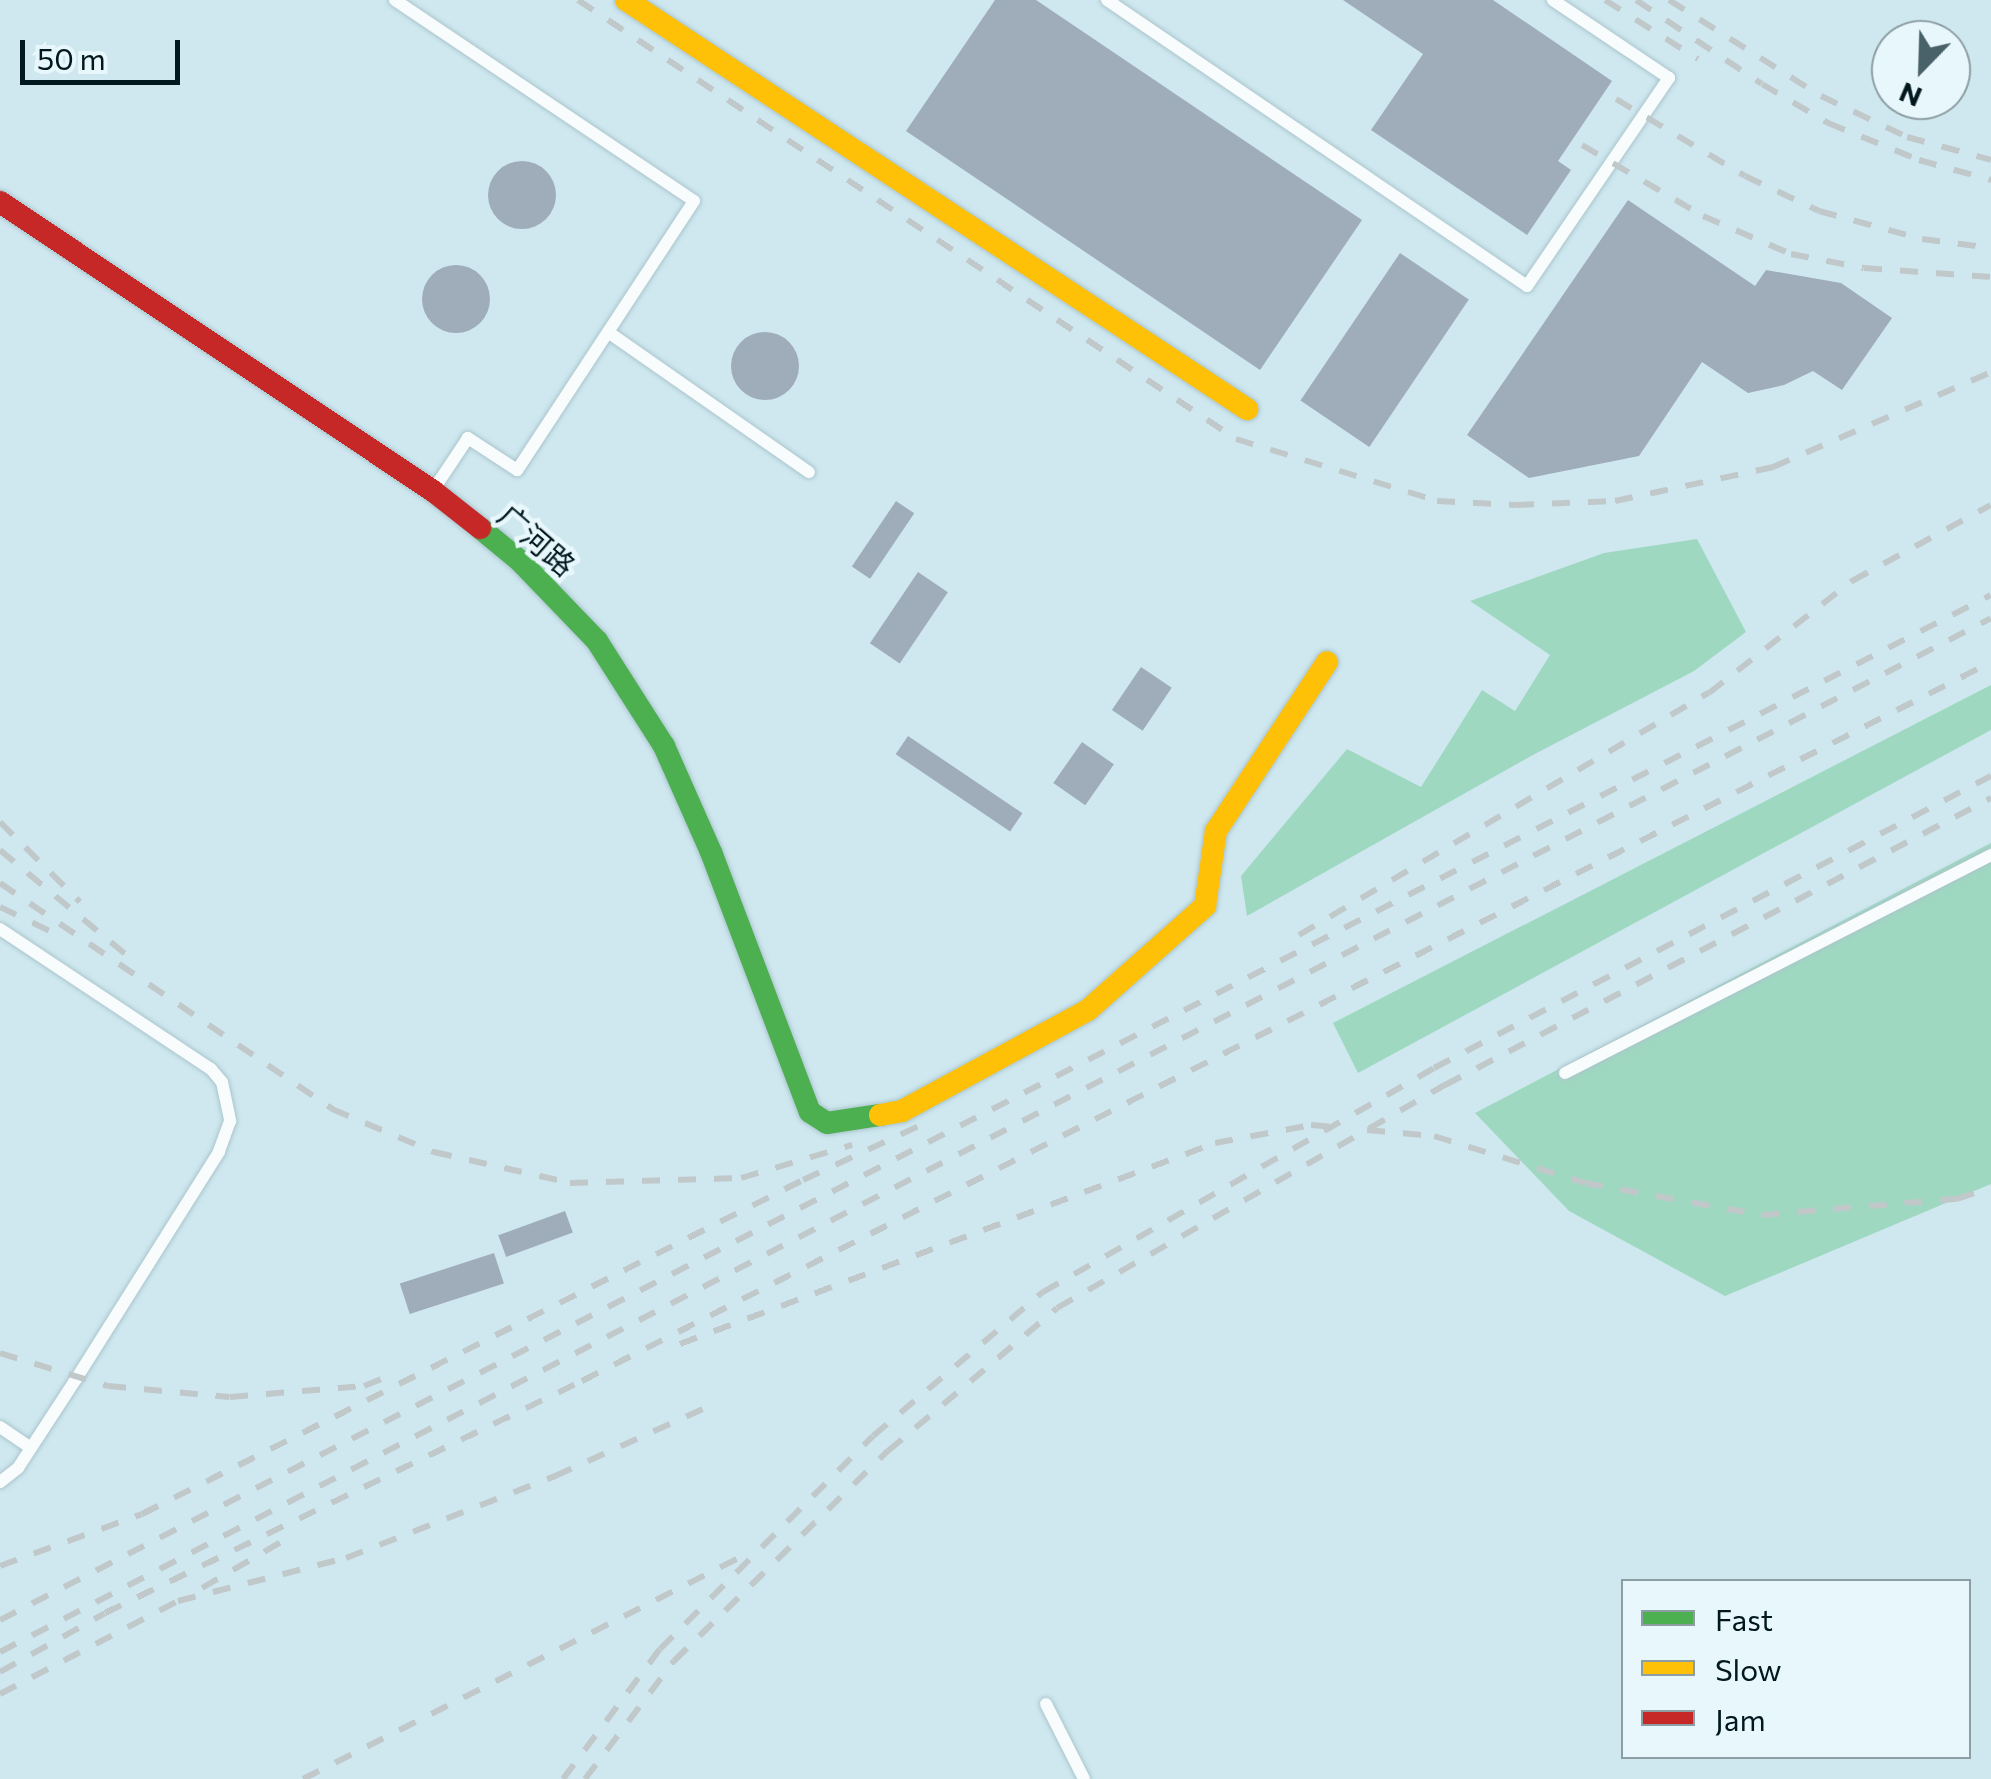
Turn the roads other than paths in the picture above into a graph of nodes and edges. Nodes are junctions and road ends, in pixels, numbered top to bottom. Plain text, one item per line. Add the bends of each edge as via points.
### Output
1 (395, 0) edge
2 (626, 0) edge
3 (1107, 0) edge
4 (1553, 0) edge
5 (0, 202) edge
6 (608, 332) junction
7 (1247, 409) dead end
8 (809, 472) dead end
9 (433, 491) junction
10 (1327, 662) dead end
11 (1991, 855) edge
12 (0, 929) edge
13 (1566, 1073) dead end
14 (0, 1427) edge
15 (31, 1448) junction
16 (0, 1482) edge
17 (1046, 1704) dead end
18 (1084, 1779) edge

1 - 6 lane via 694,202
2 - 7 street
3 - 4 lane via 1526,286 1668,78
5 - 9 street, 广河路
6 - 8 lane
6 - 9 lane via 518,470 468,438
9 - 10 street, 广河路 via 561,600 632,692 691,802 810,1112 827,1123 902,1111 1088,1010 1205,906 1216,830
11 - 13 lane
12 - 15 lane via 211,1069 222,1082 230,1120 219,1152
14 - 15 lane
15 - 16 lane
17 - 18 lane

